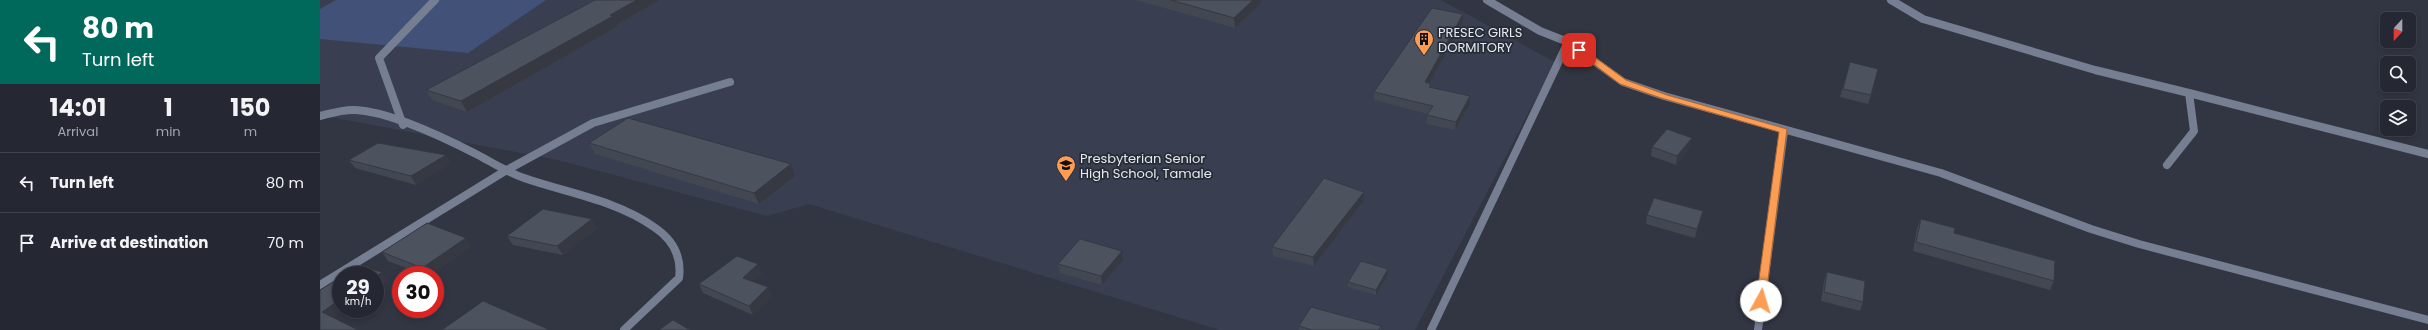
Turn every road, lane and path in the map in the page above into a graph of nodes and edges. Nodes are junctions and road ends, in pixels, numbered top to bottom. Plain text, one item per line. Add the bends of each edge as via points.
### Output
1 (435, 0) edge
2 (1487, 0) edge
3 (1891, 0) edge
4 (1568, 42) junction
5 (730, 82) dead end
6 (2189, 93) junction
7 (320, 116) edge
8 (403, 125) junction
9 (1784, 131) junction
10 (2428, 154) edge
11 (2167, 165) dead end
12 (505, 171) junction
13 (320, 285) edge
14 (2428, 320) edge
15 (624, 330) edge
16 (1431, 330) edge
17 (1758, 330) edge

1 - 8 street via 379,58
2 - 4 street via 1540,31
3 - 6 street via 1923,19 2095,70
4 - 9 street via 1623,82
4 - 16 street
5 - 12 street via 593,123
6 - 10 street
6 - 11 street via 2194,131
7 - 8 street via 350,110 360,111
8 - 12 street via 479,156
9 - 14 street via 1941,173 2139,244
9 - 17 street
12 - 13 street
12 - 15 street via 628,212 670,241 681,265 679,278

